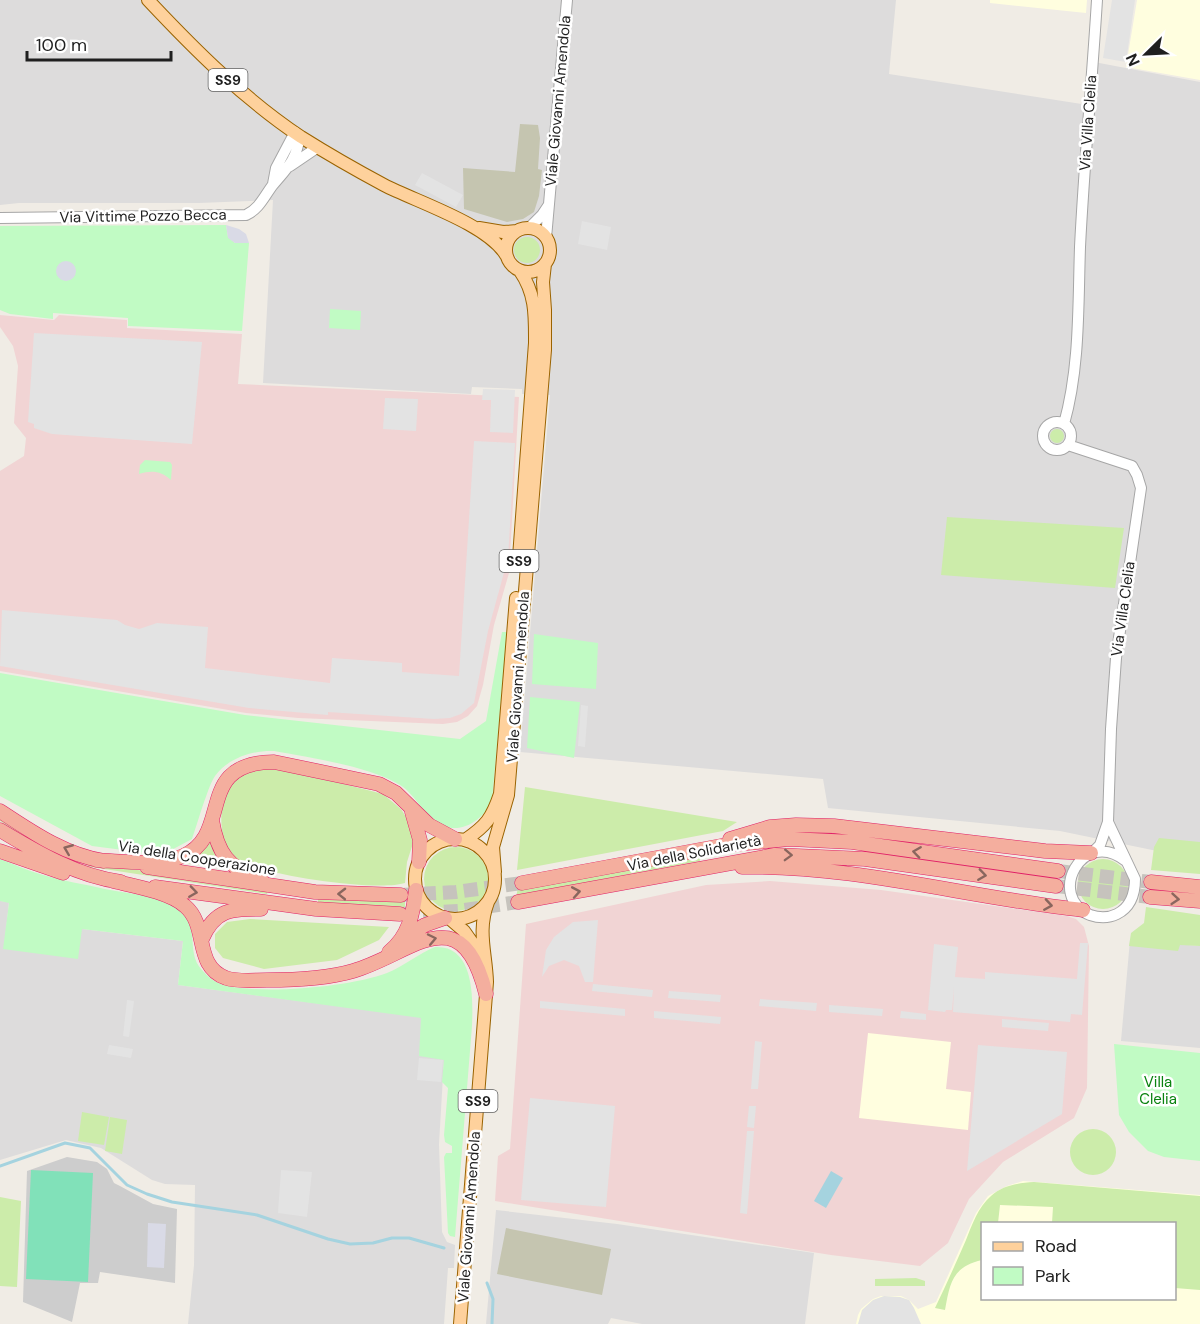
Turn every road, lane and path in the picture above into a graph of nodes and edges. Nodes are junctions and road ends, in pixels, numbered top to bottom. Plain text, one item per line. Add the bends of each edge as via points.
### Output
1 (148, 0) edge
2 (567, 0) edge
3 (1097, 0) edge
4 (297, 134) junction
5 (318, 147) junction
6 (290, 166) junction
7 (272, 187) junction
8 (549, 203) junction
9 (0, 218) edge
10 (467, 224) junction
11 (523, 229) junction
12 (546, 238) junction
13 (506, 255) junction
14 (545, 264) junction
15 (520, 271) junction
16 (1064, 424) junction
17 (1068, 445) junction
18 (412, 810) junction
19 (0, 811) edge
20 (212, 820) junction
21 (1108, 822) junction
22 (0, 830) edge
23 (460, 840) junction
24 (0, 851) edge
25 (1092, 853) junction
26 (680, 854) junction
27 (96, 860) junction
28 (1126, 861) junction
29 (419, 862) junction
30 (1058, 870) tunnel mouth
31 (495, 872) junction
32 (677, 874) junction
33 (110, 880) junction
34 (1151, 882) tunnel mouth
35 (522, 883) tunnel mouth
36 (1056, 886) tunnel mouth
37 (1200, 887) edge
38 (416, 890) junction
39 (315, 892) junction
40 (401, 895) tunnel mouth
41 (1150, 897) tunnel mouth
42 (1200, 901) edge
43 (488, 902) junction
44 (518, 902) tunnel mouth
45 (316, 909) junction
46 (1083, 910) junction
47 (400, 914) tunnel mouth
48 (447, 919) junction
49 (202, 939) junction
50 (401, 940) junction
51 (378, 961) junction
52 (487, 967) junction
53 (486, 994) junction
54 (460, 1324) edge

1 - 4 main road, SS9 via 206,60
2 - 8 street, Viale Giovanni Amendola
3 - 16 street, Via Villa Clelia via 1079,312 1071,399
4 - 5 main road, SS9
4 - 6 street, Via Vittime Pozzo Becca via 298,148
4 - 7 street, Via Vittime Pozzo Becca via 276,168
5 - 6 street, Via Vittime Pozzo Becca
5 - 10 main road, SS9
6 - 7 street, Via Vittime Pozzo Becca
7 - 9 street, Via Vittime Pozzo Becca via 246,215
8 - 11 street, Viale Giovanni Amendola via 542,215
8 - 12 street, Viale Giovanni Amendola / SS9
10 - 11 main road, SS9 via 503,232
10 - 13 main road, SS9 via 494,241
11 - 12 main road, SS9 via 542,233
11 - 13 main road, Viale Giovanni Amendola via 508,238
12 - 14 main road, Viale Giovanni Amendola / SS9 via 550,254
13 - 15 main road, Viale Giovanni Amendola / SS9
14 - 15 main road via 531,273
14 - 31 main road, Viale Giovanni Amendola / SS9 via 545,350 516,703 508,795 493,847
15 - 23 main road, Viale Giovanni Amendola / SS9 via 533,296 535,343 500,785 491,818 477,832
16 - 17 street, Via Villa Clelia via 1071,436
16 - 17 street, Via Villa Clelia via 1050,424 1043,439 1047,447 1055,450
17 - 21 street, Via Villa Clelia via 1132,466 1141,488 1116,658
18 - 20 highway via 396,793 379,784 259,762 227,779
18 - 23 highway via 429,825
18 - 29 highway via 420,840
27 -> 19 highway, Via della Cooperazione via 37,835
20 - 27 highway via 203,840 183,856 142,862
20 - 39 highway via 219,849 240,870
21 - 25 street, Via Villa Clelia via 1100,845
21 - 28 street, Via Villa Clelia
22 - 33 highway via 67,867
23 - 29 main road, SS9 via 437,843
23 - 31 main road via 484,852
24 - 33 highway via 63,873
25 - 26 highway via 796,825 770,827
25 - 28 street via 1111,852
25 - 46 street, Via Villa Clelia via 1077,864 1070,880 1072,897
30 -> 26 highway, Via della Solidarietà via 852,842 789,839
26 - 35 highway, Via della Solidarietà
27 - 39 highway, Via della Cooperazione
28 - 46 street, Via Villa Clelia via 1132,869 1135,889 1126,908 1101,917
29 - 38 main road
31 - 43 main road, SS9
32 -> 36 highway, Via della Solidarietà via 775,855 865,859
44 -> 32 highway, Via della Solidarietà
32 -> 46 highway via 730,867 789,868 872,876
33 -> 45 highway
33 - 49 highway via 184,905 192,913
34 - 37 highway
38 - 48 main road via 427,908
38 - 50 highway via 411,920
40 -> 39 highway, Via della Cooperazione
41 -> 42 highway
43 - 48 main road via 467,918
43 - 52 main road, Viale Giovanni Amendola / SS9 via 481,933
45 - 47 highway
45 - 49 highway via 227,911 213,921
48 - 50 highway via 425,925
48 - 52 main road via 475,944
49 - 51 highway via 206,962 226,978 237,980 310,978 351,972
50 - 51 highway
51 -> 53 highway via 426,940 452,939 467,952
52 - 53 main road, Viale Giovanni Amendola / SS9
53 - 54 main road, Viale Giovanni Amendola / SS9

